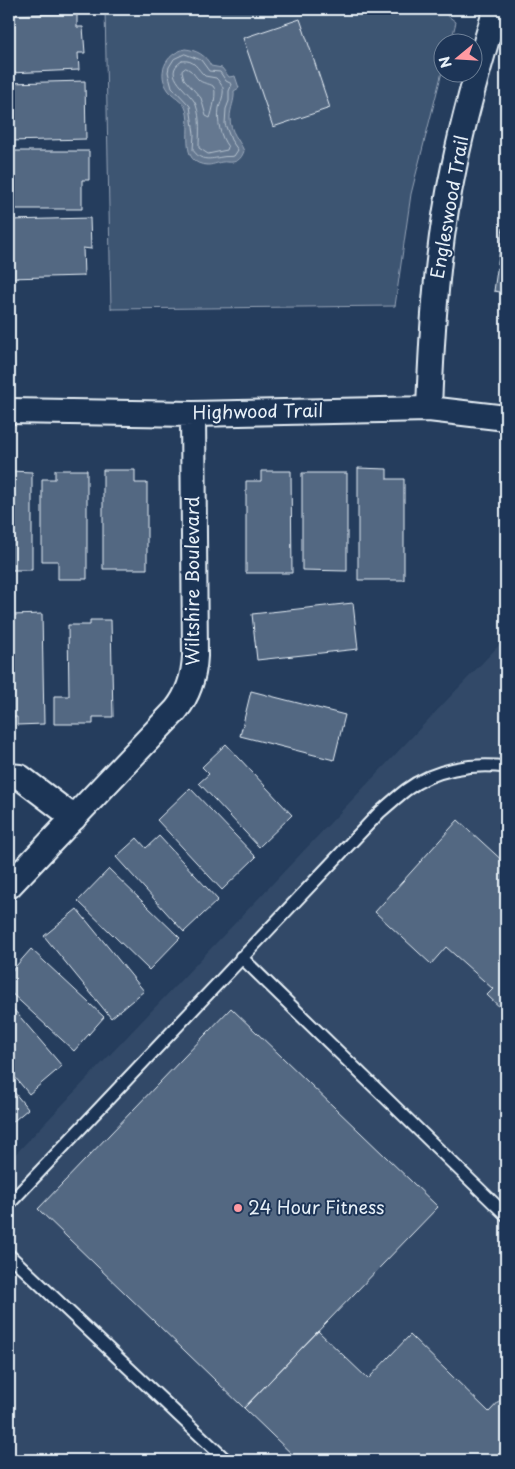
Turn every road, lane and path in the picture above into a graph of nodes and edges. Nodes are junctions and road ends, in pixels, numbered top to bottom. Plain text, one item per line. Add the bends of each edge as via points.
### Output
1 (496, 9) edge
2 (429, 409) junction
3 (9, 411) edge
4 (193, 414) junction
5 (506, 418) edge
6 (506, 767) edge
7 (9, 776) edge
8 (74, 818) junction
9 (9, 886) edge
10 (241, 957) junction
11 (9, 1204) edge
12 (506, 1215) edge
13 (9, 1255) edge
14 (226, 1460) edge

1 - 2 street, Engleswood Trail via 478,68 446,214 436,292
2 - 4 street, Highwood Trail
2 - 5 street, Highwood Trail
3 - 4 street, Highwood Trail
4 - 8 street, Wiltshire Boulevard via 195,656 191,682 176,710
6 - 10 lane via 460,768 432,776 407,789 379,813
7 - 8 street via 20,777
8 - 9 street, Wiltshire Boulevard
10 - 11 lane
10 - 12 lane
13 - 14 lane

